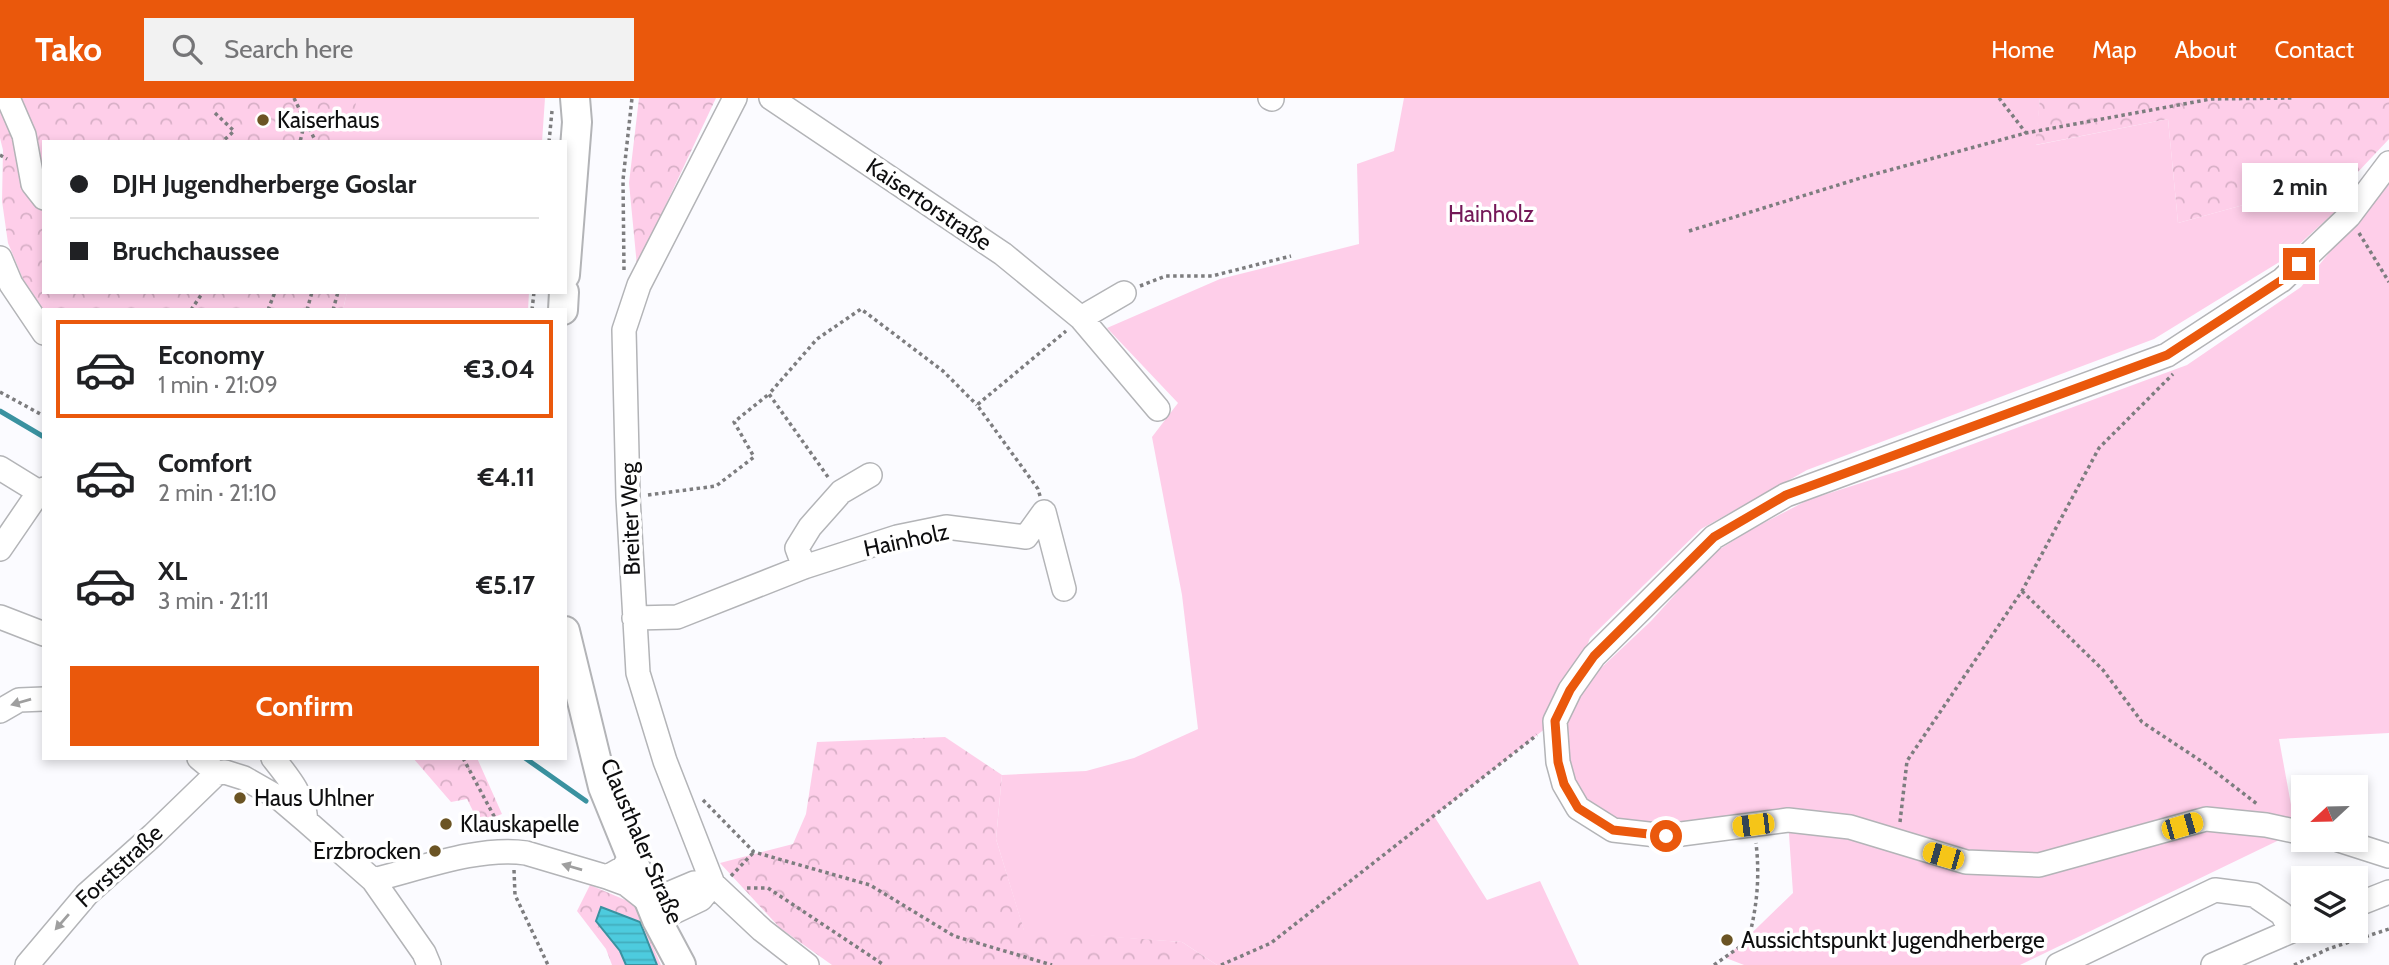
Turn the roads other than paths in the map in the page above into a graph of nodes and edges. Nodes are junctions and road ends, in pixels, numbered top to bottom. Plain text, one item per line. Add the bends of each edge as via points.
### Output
1 (8, 98) edge
2 (735, 98) edge
3 (771, 98) edge
4 (564, 99) edge
5 (2389, 163) edge
6 (42, 195) edge
7 (567, 250) edge
8 (0, 258) edge
9 (6, 289) edge
10 (1124, 293) road end
11 (1082, 318) junction
12 (42, 331) edge
13 (1158, 409) dead end
14 (0, 468) edge
15 (870, 475) dead end
16 (41, 490) edge
17 (0, 549) edge
18 (804, 567) junction
19 (1064, 589) dead end
20 (0, 617) edge
21 (634, 618) junction
22 (42, 633) edge
23 (567, 640) edge
24 (42, 699) edge
25 (0, 711) edge
26 (587, 717) junction
27 (201, 760) edge
28 (276, 760) edge
29 (217, 773) junction
30 (306, 821) junction
31 (2291, 830) edge
32 (2368, 849) edge
33 (2389, 856) edge
34 (631, 857) junction
35 (607, 877) junction
36 (373, 880) junction
37 (715, 887) junction
38 (2389, 892) edge
39 (2368, 900) edge
40 (660, 908) junction
41 (2291, 922) edge
42 (2291, 931) edge
43 (423, 961) edge
44 (27, 965) edge
45 (681, 965) edge
46 (695, 965) edge
47 (807, 965) edge
48 (2058, 965) edge
49 (2213, 965) edge

1 - 6 street via 24,135 33,184
2 - 21 street, Breiter Weg via 639,285 624,330
3 - 11 street, Kaisertorstraße via 1003,254
4 - 7 main road via 577,122
5 - 31 street via 2349,216 2282,280 2167,355 1786,495 1714,537 1594,656 1555,721 1564,784 1578,808 1613,830 1666,836 1788,820 1850,827 1966,862 2039,865 2206,819
8 - 9 street
9 - 12 street
10 - 11 street
11 - 13 street, Kaisertorstraße
14 - 16 street
15 - 18 street via 841,492 810,527 797,548
16 - 17 street
18 - 19 street, Hainholz via 897,537 946,527 1026,537 1044,512
18 - 21 street, Hainholz via 677,617
20 - 22 street
21 - 37 street, Breiter Weg via 638,673 665,761
23 - 26 main road, Clausthaler Straße
24 -> 25 street via 19,700
26 - 34 main road, Clausthaler Straße via 603,787
26 - 40 main road, Clausthaler Straße via 617,782
27 - 29 street
28 - 30 street via 292,781
29 - 30 street via 244,778 279,798
29 -> 44 street, Forststraße via 87,894
30 - 36 street
32 - 33 street
34 - 35 street via 624,868
34 - 40 main road, Clausthaler Straße
35 -> 36 street via 513,851 442,862
35 - 40 street via 626,884
36 - 43 street
37 - 40 street via 694,883
37 - 47 street
38 - 39 street
40 - 45 main road, Clausthaler Straße
40 - 46 main road, Clausthaler Straße
41 - 48 street via 2254,895 2215,890
42 - 49 street

